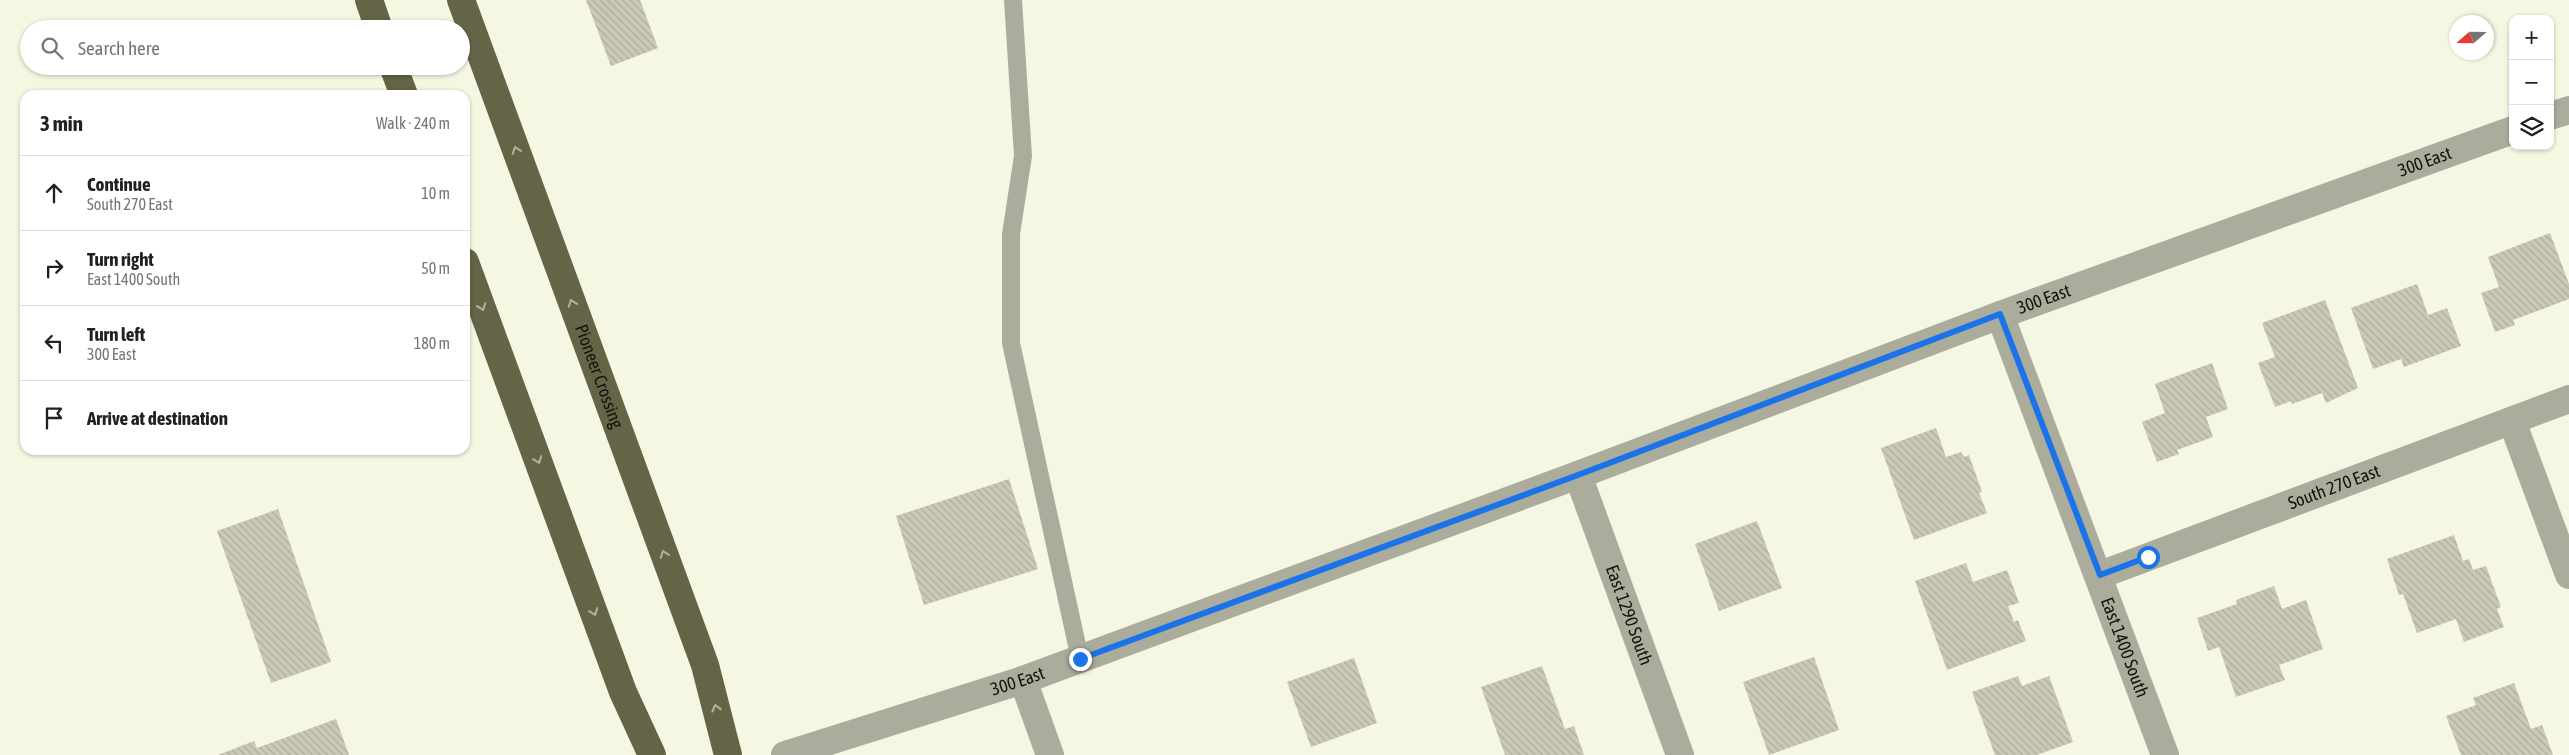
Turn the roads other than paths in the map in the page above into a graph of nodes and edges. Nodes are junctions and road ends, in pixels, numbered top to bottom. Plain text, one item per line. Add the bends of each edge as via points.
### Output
1 (369, 0) edge
2 (461, 0) edge
3 (1013, 0) edge
4 (376, 20) edge
5 (468, 20) edge
6 (470, 25) edge
7 (396, 75) edge
8 (402, 90) edge
9 (2569, 110) edge
10 (2554, 115) edge
11 (2509, 131) edge
12 (470, 276) edge
13 (2000, 314) junction
14 (2569, 399) edge
15 (2512, 421) junction
16 (1578, 475) junction
17 (2100, 575) junction
18 (2569, 575) edge
19 (1080, 659) junction
20 (1023, 680) junction
21 (652, 755) edge
22 (728, 755) edge
23 (786, 755) edge
24 (1050, 755) edge
25 (1680, 755) edge
26 (2165, 755) edge

1 - 4 highway
5 -> 2 highway, Pioneer Crossing
3 - 19 lane via 1023,156 1011,234 1011,343
22 -> 6 highway, Pioneer Crossing via 705,665
7 - 8 highway
9 - 10 street
11 - 13 street, 300 East
12 -> 21 highway via 624,692
13 - 16 street, 300 East
13 - 17 street, East 1400 South
14 - 15 street, South 270 East
15 - 17 street, South 270 East
15 - 18 street
16 - 19 street, 300 East
16 - 25 street, East 1290 South
17 - 26 street, East 1400 South
19 - 20 street, 300 East
20 - 23 street, 300 East
20 - 24 street

